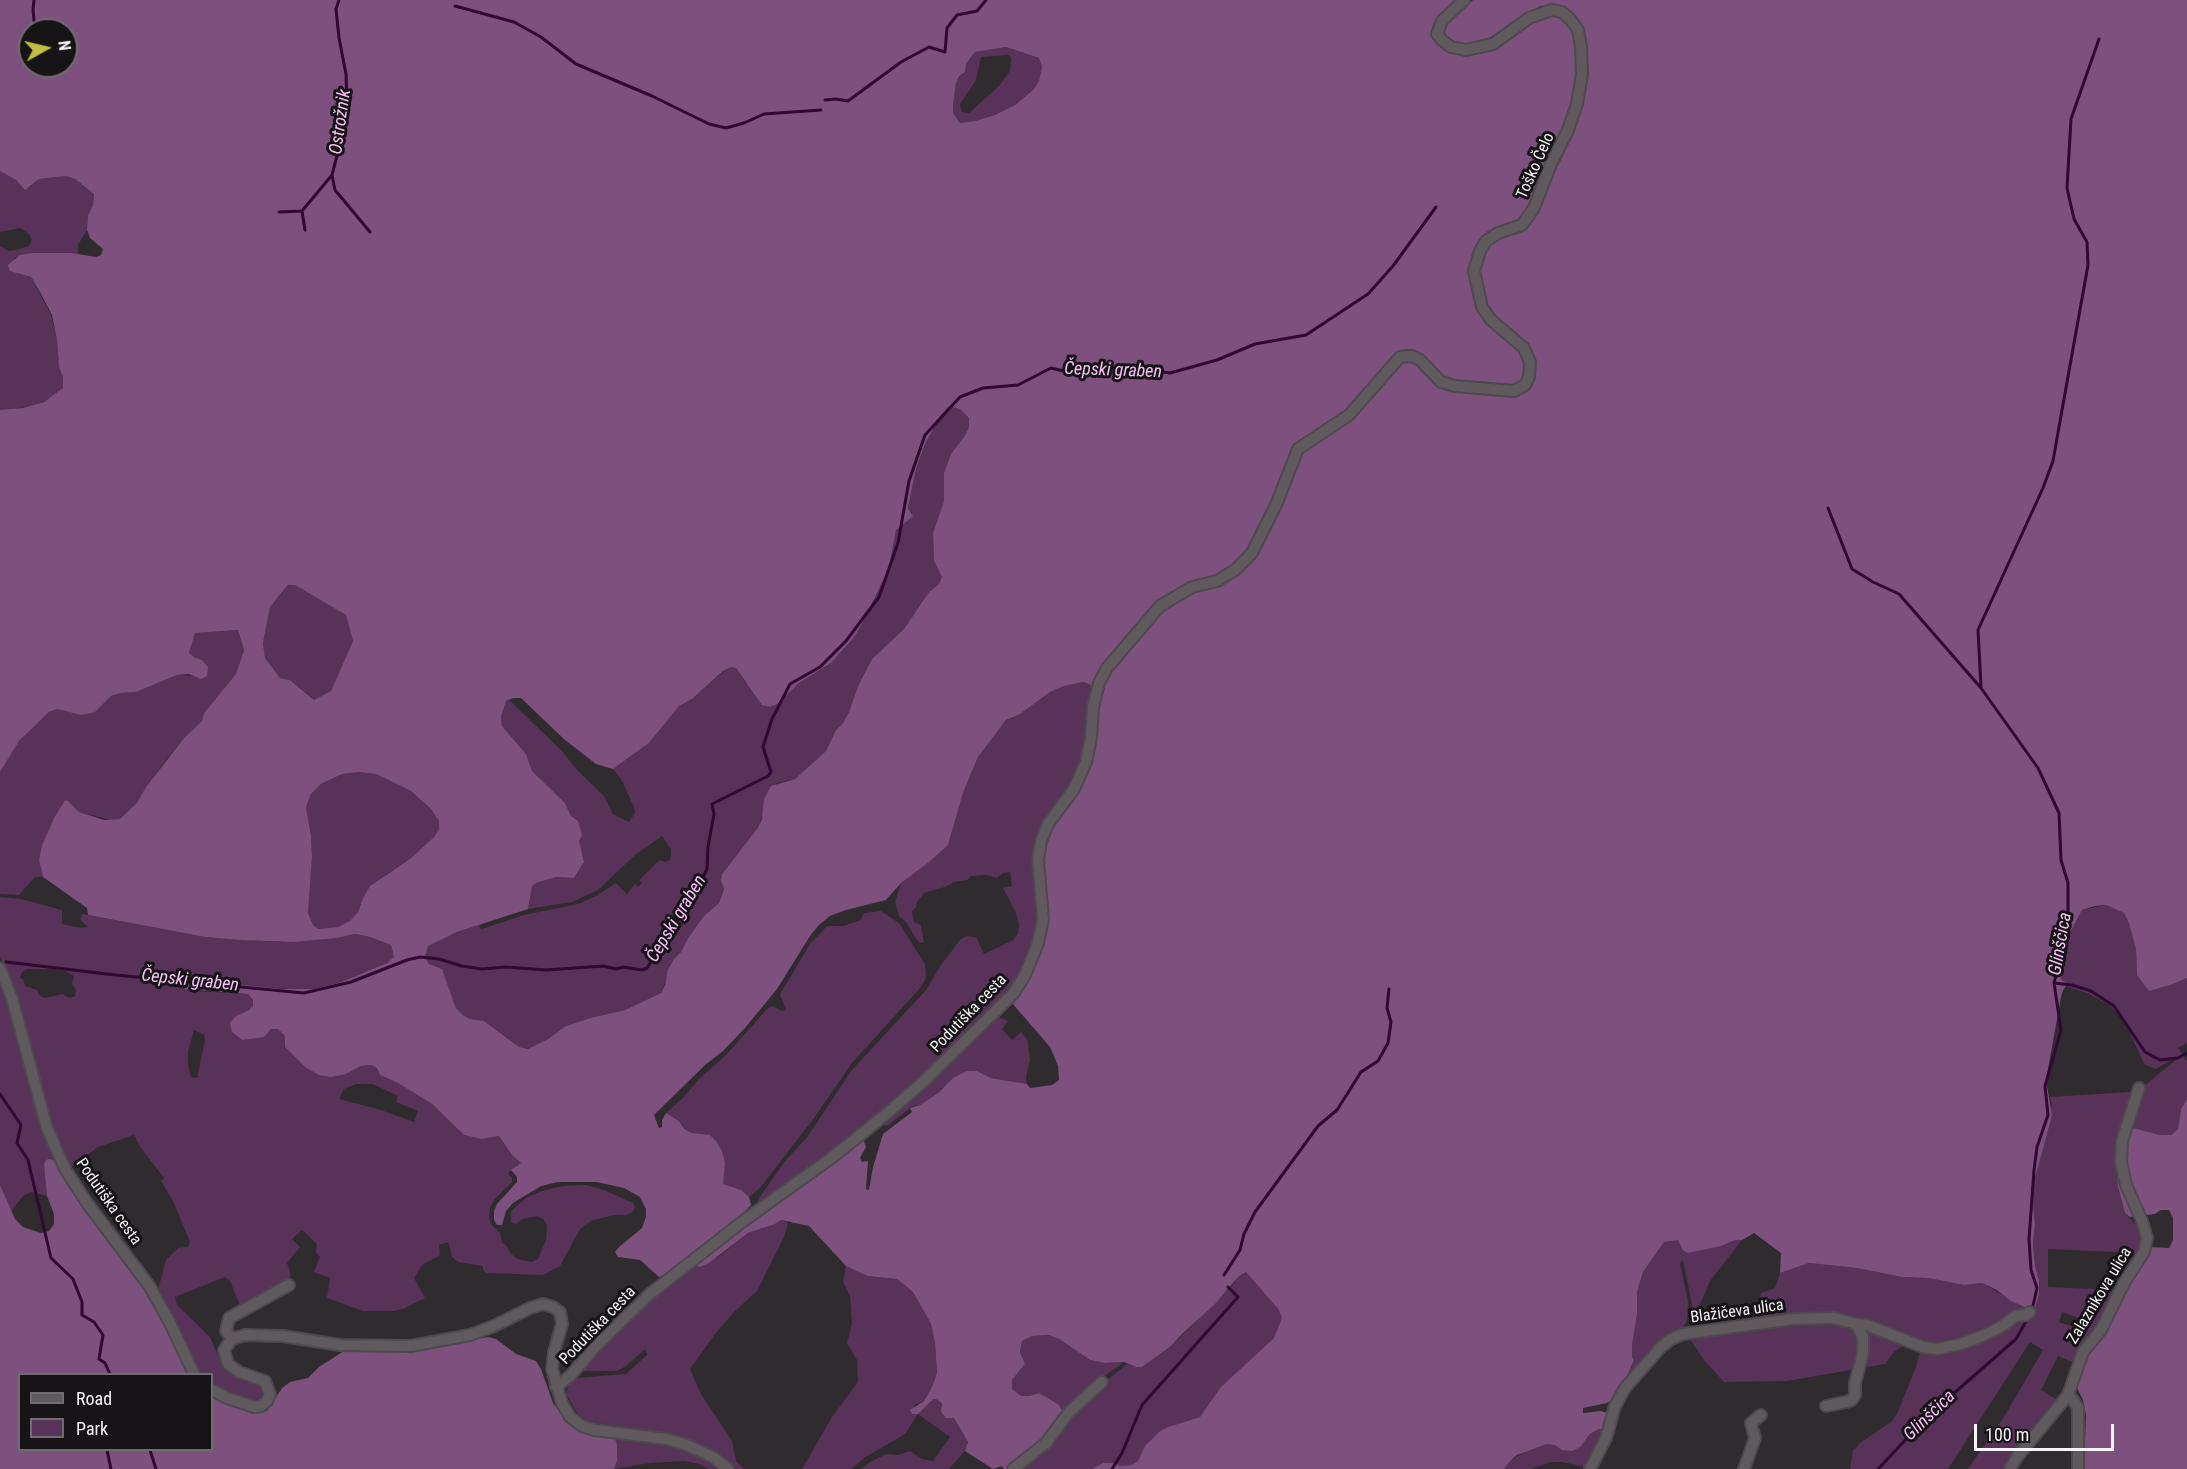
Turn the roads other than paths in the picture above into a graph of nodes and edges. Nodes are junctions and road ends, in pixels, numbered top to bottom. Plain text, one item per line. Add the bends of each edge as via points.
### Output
1 (1464, 0) edge
2 (1235, 570) joint
3 (0, 968) edge
4 (2139, 1088) dead end
5 (288, 1285) dead end
6 (2030, 1311) dead end
7 (1856, 1324) junction
8 (232, 1339) junction
9 (194, 1373) edge
10 (1102, 1382) dead end
11 (556, 1388) junction
12 (213, 1391) edge
13 (2068, 1395) junction
14 (1826, 1406) dead end
15 (1761, 1415) dead end
16 (729, 1469) edge
17 (1012, 1469) edge
18 (1590, 1469) edge
19 (1744, 1469) edge
20 (2010, 1469) edge
21 (2078, 1469) edge

1 - 2 street, Toško Čelo via 1442,21 1437,34 1451,47 1466,50 1493,44 1529,18 1552,10 1571,20 1578,30 1581,47 1577,104 1534,208 1522,225 1486,241 1474,271 1482,307 1491,320 1524,348 1530,362 1529,377 1525,385 1514,391 1455,386 1441,382 1420,360 1400,357 1349,415 1298,449 1260,540
2 - 11 street, Podutiška cesta via 1217,581 1192,587 1160,606 1107,668 1099,683 1086,762 1041,841 1038,860 1043,919 1038,943 1013,994 879,1120 651,1293
3 - 9 street, Podutiška cesta via 12,998 47,1128 65,1169 150,1287
4 - 13 street, Zalaznikova ulica via 2122,1142 2121,1162 2147,1238 2144,1252 2101,1330 2083,1352
5 - 8 street via 228,1318 226,1331
6 - 7 street, Blažičeva ulica via 1982,1336 1937,1349
7 - 14 street via 1863,1337 1863,1353 1855,1395 1852,1400
7 - 18 street, Blažičeva ulica via 1834,1318 1792,1319 1693,1332 1671,1339 1625,1388
8 - 11 street, Podutiška cesta via 245,1335 282,1336 340,1345 411,1346 470,1335 543,1304 560,1312 562,1324 552,1369
8 - 12 street via 224,1350 228,1364 238,1372 265,1381 270,1394 267,1401 255,1407
10 - 17 street via 1069,1412 1046,1443
11 - 16 street, Podutiška cesta via 570,1417 582,1426 684,1444
13 - 20 street, Zalaznikova ulica
13 - 21 street via 2078,1408
15 - 19 street via 1751,1423 1755,1438

